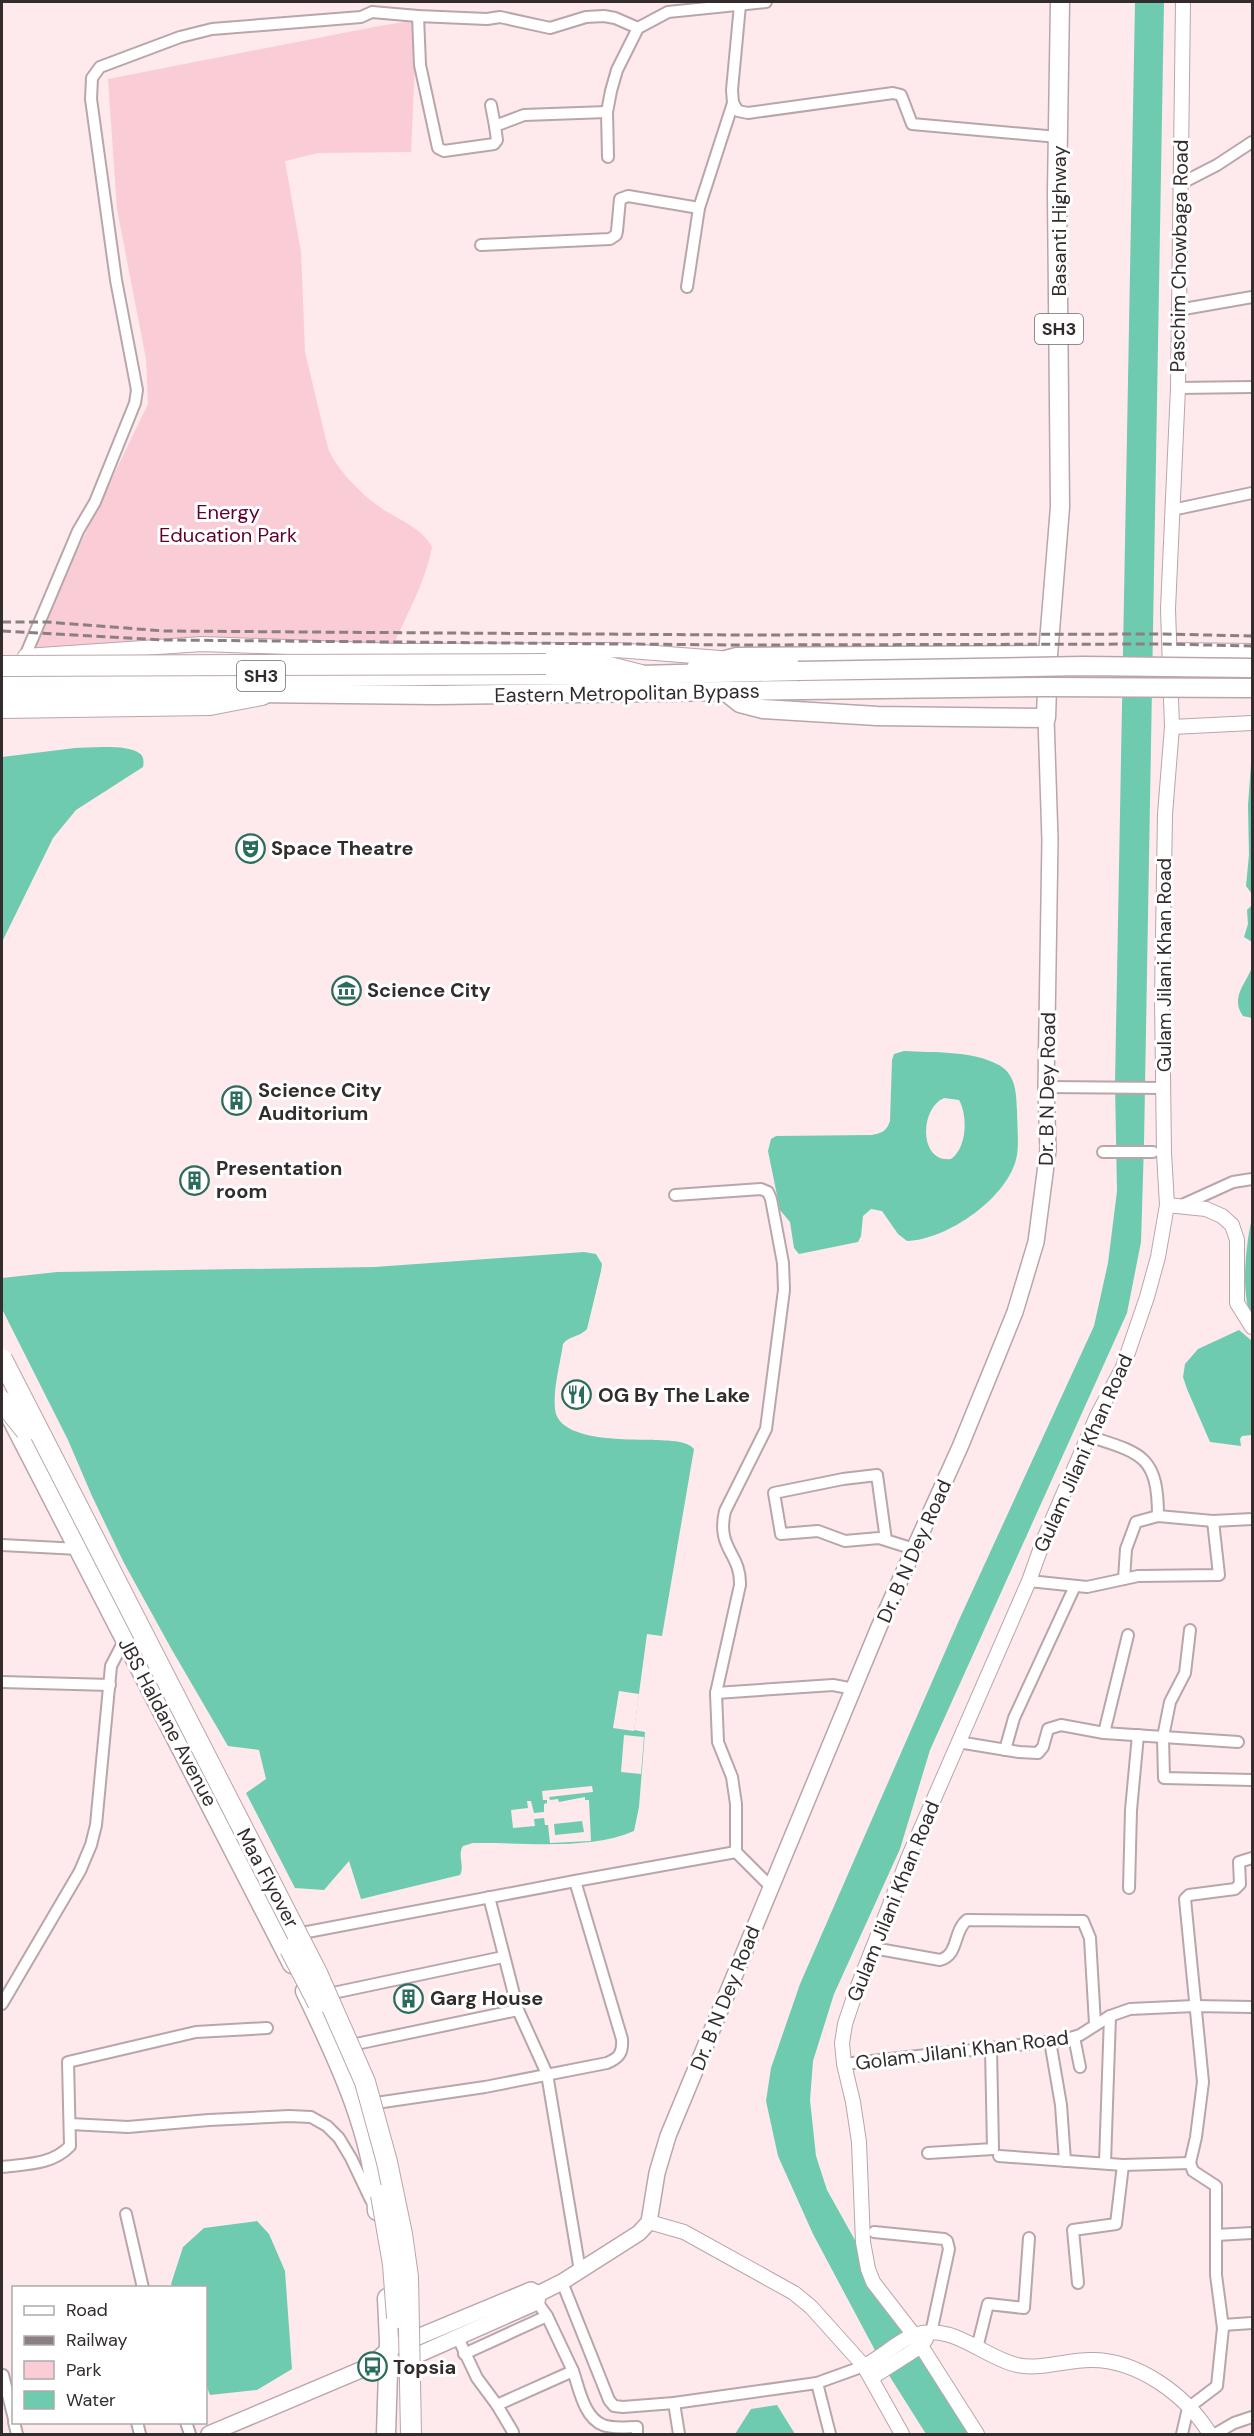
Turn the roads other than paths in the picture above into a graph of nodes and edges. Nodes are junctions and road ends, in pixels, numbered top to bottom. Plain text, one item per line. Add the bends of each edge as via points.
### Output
1 (766, 2) edge
2 (1060, 2) edge
3 (1183, 2) edge
4 (740, 5) junction
5 (373, 7) edge
6 (669, 7) edge
7 (418, 16) junction
8 (638, 28) junction
9 (733, 103) junction
10 (491, 105) dead end
11 (607, 112) junction
12 (495, 126) junction
13 (1058, 137) junction
14 (1252, 141) edge
15 (608, 157) dead end
16 (1180, 184) junction
17 (699, 208) junction
18 (481, 245) dead end
19 (687, 287) dead end
20 (1252, 297) edge
21 (1178, 310) junction
22 (1252, 387) edge
23 (1178, 388) junction
24 (1252, 493) edge
25 (1172, 510) junction
26 (1170, 650) junction
27 (1252, 651) edge
28 (1048, 655) junction
29 (25, 656) junction
30 (725, 658) junction
31 (1252, 668) edge
32 (6, 674) edge
33 (681, 674) junction
34 (641, 675) junction
35 (1252, 688) edge
36 (725, 691) junction
37 (2, 694) edge
38 (262, 695) junction
39 (2, 708) edge
40 (1046, 718) junction
41 (1252, 723) edge
42 (1172, 727) junction
43 (1046, 1087) junction
44 (1157, 1087) junction
45 (1103, 1152) dead end
46 (1153, 1152) dead end
47 (1252, 1179) edge
48 (675, 1195) dead end
49 (1173, 1206) junction
50 (1252, 1327) edge
51 (2, 1346) edge
52 (2, 1359) edge
53 (2, 1385) edge
54 (2, 1400) edge
55 (26, 1431) junction
56 (1088, 1436) junction
57 (1158, 1516) junction
58 (1252, 1519) edge
59 (1213, 1521) junction
60 (886, 1540) junction
61 (2, 1545) edge
62 (79, 1549) junction
63 (914, 1549) junction
64 (1124, 1579) junction
65 (1029, 1581) junction
66 (1075, 1587) junction
67 (144, 1630) junction
68 (1190, 1630) dead end
69 (1128, 1635) dead end
70 (124, 1640) junction
71 (2, 1682) edge
72 (110, 1685) junction
73 (854, 1689) junction
74 (716, 1693) junction
75 (1104, 1733) junction
76 (1138, 1735) junction
77 (1163, 1737) junction
78 (958, 1742) junction
79 (1238, 1742) dead end
80 (1005, 1750) junction
81 (1252, 1780) edge
82 (736, 1852) junction
83 (1252, 1858) edge
84 (575, 1881) junction
85 (771, 1887) junction
86 (1129, 1888) dead end
87 (489, 1898) junction
88 (302, 1933) junction
89 (873, 1948) junction
90 (503, 1957) junction
91 (333, 1993) junction
92 (2, 2004) edge
93 (1194, 2006) junction
94 (1252, 2007) edge
95 (518, 2010) junction
96 (1110, 2016) junction
97 (1095, 2024) junction
98 (267, 2028) dead end
99 (1074, 2037) junction
100 (1050, 2041) junction
101 (356, 2044) junction
102 (991, 2048) junction
103 (844, 2064) junction
104 (1080, 2067) dead end
105 (547, 2074) junction
106 (376, 2103) junction
107 (70, 2124) junction
108 (928, 2153) dead end
109 (999, 2156) dead end
110 (1065, 2161) junction
111 (1106, 2163) junction
112 (1190, 2163) junction
113 (1123, 2165) junction
114 (2, 2167) edge
115 (126, 2214) dead end
116 (377, 2217) junction
117 (649, 2222) junction
118 (874, 2232) dead end
119 (1252, 2233) edge
120 (1216, 2235) junction
121 (1029, 2238) dead end
122 (580, 2271) junction
123 (562, 2282) junction
124 (1078, 2283) dead end
125 (143, 2286) edge
126 (537, 2298) junction
127 (547, 2316) junction
128 (1252, 2323) edge
129 (1223, 2325) junction
130 (932, 2333) junction
131 (418, 2336) junction
132 (458, 2338) junction
133 (912, 2344) junction
134 (977, 2348) junction
135 (389, 2349) junction
136 (464, 2354) junction
137 (419, 2355) junction
138 (370, 2366) junction
139 (388, 2368) junction
140 (874, 2368) junction
141 (573, 2371) junction
142 (3, 2375) edge
143 (817, 2383) junction
144 (674, 2403) junction
145 (497, 2405) junction
146 (1188, 2408) junction
147 (12, 2413) edge
148 (1252, 2416) edge
149 (513, 2432) dead end
150 (209, 2434) edge
151 (386, 2434) edge
152 (397, 2434) edge
153 (411, 2434) edge
154 (419, 2434) edge
155 (637, 2434) edge
156 (679, 2434) edge
157 (830, 2434) edge
158 (902, 2434) edge
159 (977, 2434) edge
160 (1182, 2434) edge
161 (1210, 2434) edge
162 (1215, 2434) edge

1 - 4 street
2 - 13 main road, Basanti Highway / SH3
3 - 16 street, Paschim Chowbaga Road
4 - 6 street
4 - 9 street
5 - 7 street
5 - 29 street via 360,17 212,28 100,67 92,78 91,99 116,280 137,390 94,502
6 - 8 street
7 - 8 street via 500,17 550,28 604,16
7 - 12 street via 420,65 438,148 444,151 494,144
8 - 11 street via 617,69
9 - 13 street via 738,111 748,112 893,93 901,95 912,124
9 - 17 street
10 - 12 street
11 - 12 street via 524,115
11 - 15 street
13 - 28 main road, Basanti Highway / SH3 via 1060,507
14 - 16 street
16 - 21 street, Paschim Chowbaga Road
17 - 18 street via 628,196 620,200 616,235 610,239
17 - 19 street
20 - 21 street
21 - 23 street, Paschim Chowbaga Road
22 - 23 street
23 - 25 street, Paschim Chowbaga Road
24 - 25 street
25 - 26 street, Gulam Jilani Khan Road
26 - 27 street
26 - 42 street, Gulam Jilani Khan Road
28 - 30 main road, SH3
28 - 40 main road, SH3
29 - 30 street via 202,644 399,651 616,650
29 - 32 street
30 - 33 main road, SH3
31 - 33 main road, bridge via 1083,666
32 - 34 main road, SH3
32 - 34 highway, bridge via 546,664 601,665
33 - 34 main road, SH3
35 - 36 main road, Eastern Metropolitan Bypass, bridge
36 - 38 main road, Eastern Metropolitan Bypass / SH3
36 - 40 main road via 740,703 763,709 877,716
37 - 38 main road, Eastern Metropolitan Bypass / SH3
38 - 39 highway via 210,705
40 - 43 main road, Dr. B N Dey Road via 1050,917
41 - 42 street
42 - 44 street, Gulam Jilani Khan Road via 1165,814
43 - 44 street
43 - 63 main road, Dr. B N Dey Road via 1048,1150 1036,1242 1015,1312
44 - 49 street, Gulam Jilani Khan Road
45 - 46 street
47 - 49 street via 1233,1182
48 - 74 street via 761,1189 768,1192 784,1274 766,1429 723,1521 722,1533 739,1568 740,1585
49 - 50 street via 1206,1209 1232,1225 1237,1240 1237,1303
49 - 56 street, Gulam Jilani Khan Road via 1123,1367
51 - 67 main road, JBS Haldane Avenue
52 - 153 highway, Maa Flyover, bridge via 317,1973 365,2082 392,2180 408,2277
53 - 55 highway, Maa Flyover, bridge
54 - 55 highway, bridge
54 - 62 main road, JBS Haldane Avenue
55 - 152 highway, Maa Flyover, bridge via 319,2006 360,2104 393,2264 399,2370
56 - 57 street via 1132,1450 1145,1461 1155,1478
56 - 65 street, Gulam Jilani Khan Road
57 - 59 street
57 - 64 street via 1136,1522 1126,1549
58 - 59 street
59 - 64 street via 1219,1575
60 - 60 street via 845,1541 818,1531 781,1534 774,1493 877,1475
60 - 63 street
61 - 62 street
62 - 70 main road, JBS Haldane Avenue
63 - 73 main road, Dr. B N Dey Road
64 - 66 street
65 - 66 street
65 - 78 street, Gulam Jilani Khan Road
66 - 80 street via 1014,1718
67 - 70 street
67 - 88 main road, JBS Haldane Avenue
68 - 77 street via 1185,1673 1170,1702
69 - 75 street
70 - 72 street via 111,1666
70 - 116 main road, JBS Haldane Avenue via 275,1929 336,2056 364,2138 377,2194
71 - 72 street
72 - 92 street via 91,1845 80,1871
73 - 74 street via 833,1685
73 - 85 main road, Dr. B N Dey Road
74 - 82 street via 718,1742 732,1777 736,1804
75 - 76 street
75 - 80 street via 1053,1726 1038,1753
76 - 77 street
76 - 86 street
77 - 79 street
77 - 81 street via 1164,1778
78 - 80 street
78 - 89 street, Gulam Jilani Khan Road
82 - 84 street
82 - 85 street
83 - 93 street via 1239,1862 1240,1884 1235,1889 1186,1897
84 - 87 street
84 - 105 street via 610,1993 623,2050 617,2059 607,2063
85 - 117 main road, Dr. B N Dey Road via 668,2136
87 - 88 street
87 - 90 street
88 - 91 main road, JBS Haldane Avenue
89 - 97 street via 940,1960 951,1954 961,1924 967,1920 1083,1921 1090,1938
89 - 103 street, Gulam Jilani Khan Road via 845,2024
90 - 91 street
90 - 95 street
91 - 101 main road, JBS Haldane Avenue
93 - 94 street, Golam Jilani Khan Road
93 - 96 street, Golam Jilani Khan Road via 1130,2009
93 - 112 street via 1203,2082
95 - 101 street
95 - 105 street
96 - 97 street, Golam Jilani Khan Road
96 - 111 street
97 - 99 street, Golam Jilani Khan Road
98 - 107 street via 196,2032 68,2062
99 - 100 street, Golam Jilani Khan Road
99 - 104 street
100 - 102 street, Golam Jilani Khan Road
100 - 110 street
101 - 106 main road, JBS Haldane Avenue
102 - 103 street, Golam Jilani Khan Road
102 - 108 street via 993,2150
103 - 133 street, Gulam Jilani Khan Road via 859,2142 868,2269
105 - 106 street
105 - 122 street
106 - 131 main road, JBS Haldane Avenue via 388,2137 411,2247
107 - 114 street via 69,2146 62,2154 50,2161
107 - 116 street via 128,2127 311,2117 339,2138
109 - 110 street
110 - 111 street
111 - 113 street
112 - 113 street
112 - 120 street via 1194,2171 1216,2186
113 - 124 street via 1116,2224 1073,2230
115 - 125 street
116 - 135 main road, JBS Haldane Avenue
117 - 122 main road via 639,2233
117 - 140 street via 684,2232 794,2293
118 - 130 street via 947,2241 949,2249
119 - 120 street
120 - 129 street via 1216,2275
121 - 134 street via 1024,2308 988,2304
122 - 123 main road
123 - 126 main road
123 - 144 street via 614,2406
126 - 127 street
126 - 131 main road via 531,2290
126 - 132 main road
127 - 136 street
127 - 141 street
128 - 129 street
129 - 146 street via 1217,2386
130 - 133 street
130 - 134 street via 949,2334
131 - 135 main road
131 - 137 main road, JBS Haldane Avenue
132 - 136 street
132 - 137 main road
133 - 140 street
133 - 159 street, Gulam Jilani Khan Road
134 - 146 street via 1020,2366 1111,2362 1142,2372
135 - 138 main road
135 - 139 main road, JBS Haldane Avenue
136 - 145 street
137 - 139 main road
137 - 154 main road, JBS Haldane Avenue
138 - 139 main road
138 - 150 main road
139 - 151 main road, JBS Haldane Avenue
140 - 143 street
140 - 158 street
141 - 145 street
141 - 155 street via 594,2420 605,2426 637,2427
142 - 147 street
143 - 144 street
143 - 157 street
144 - 156 street
145 - 149 street
146 - 160 street
146 - 161 street
148 - 162 street

